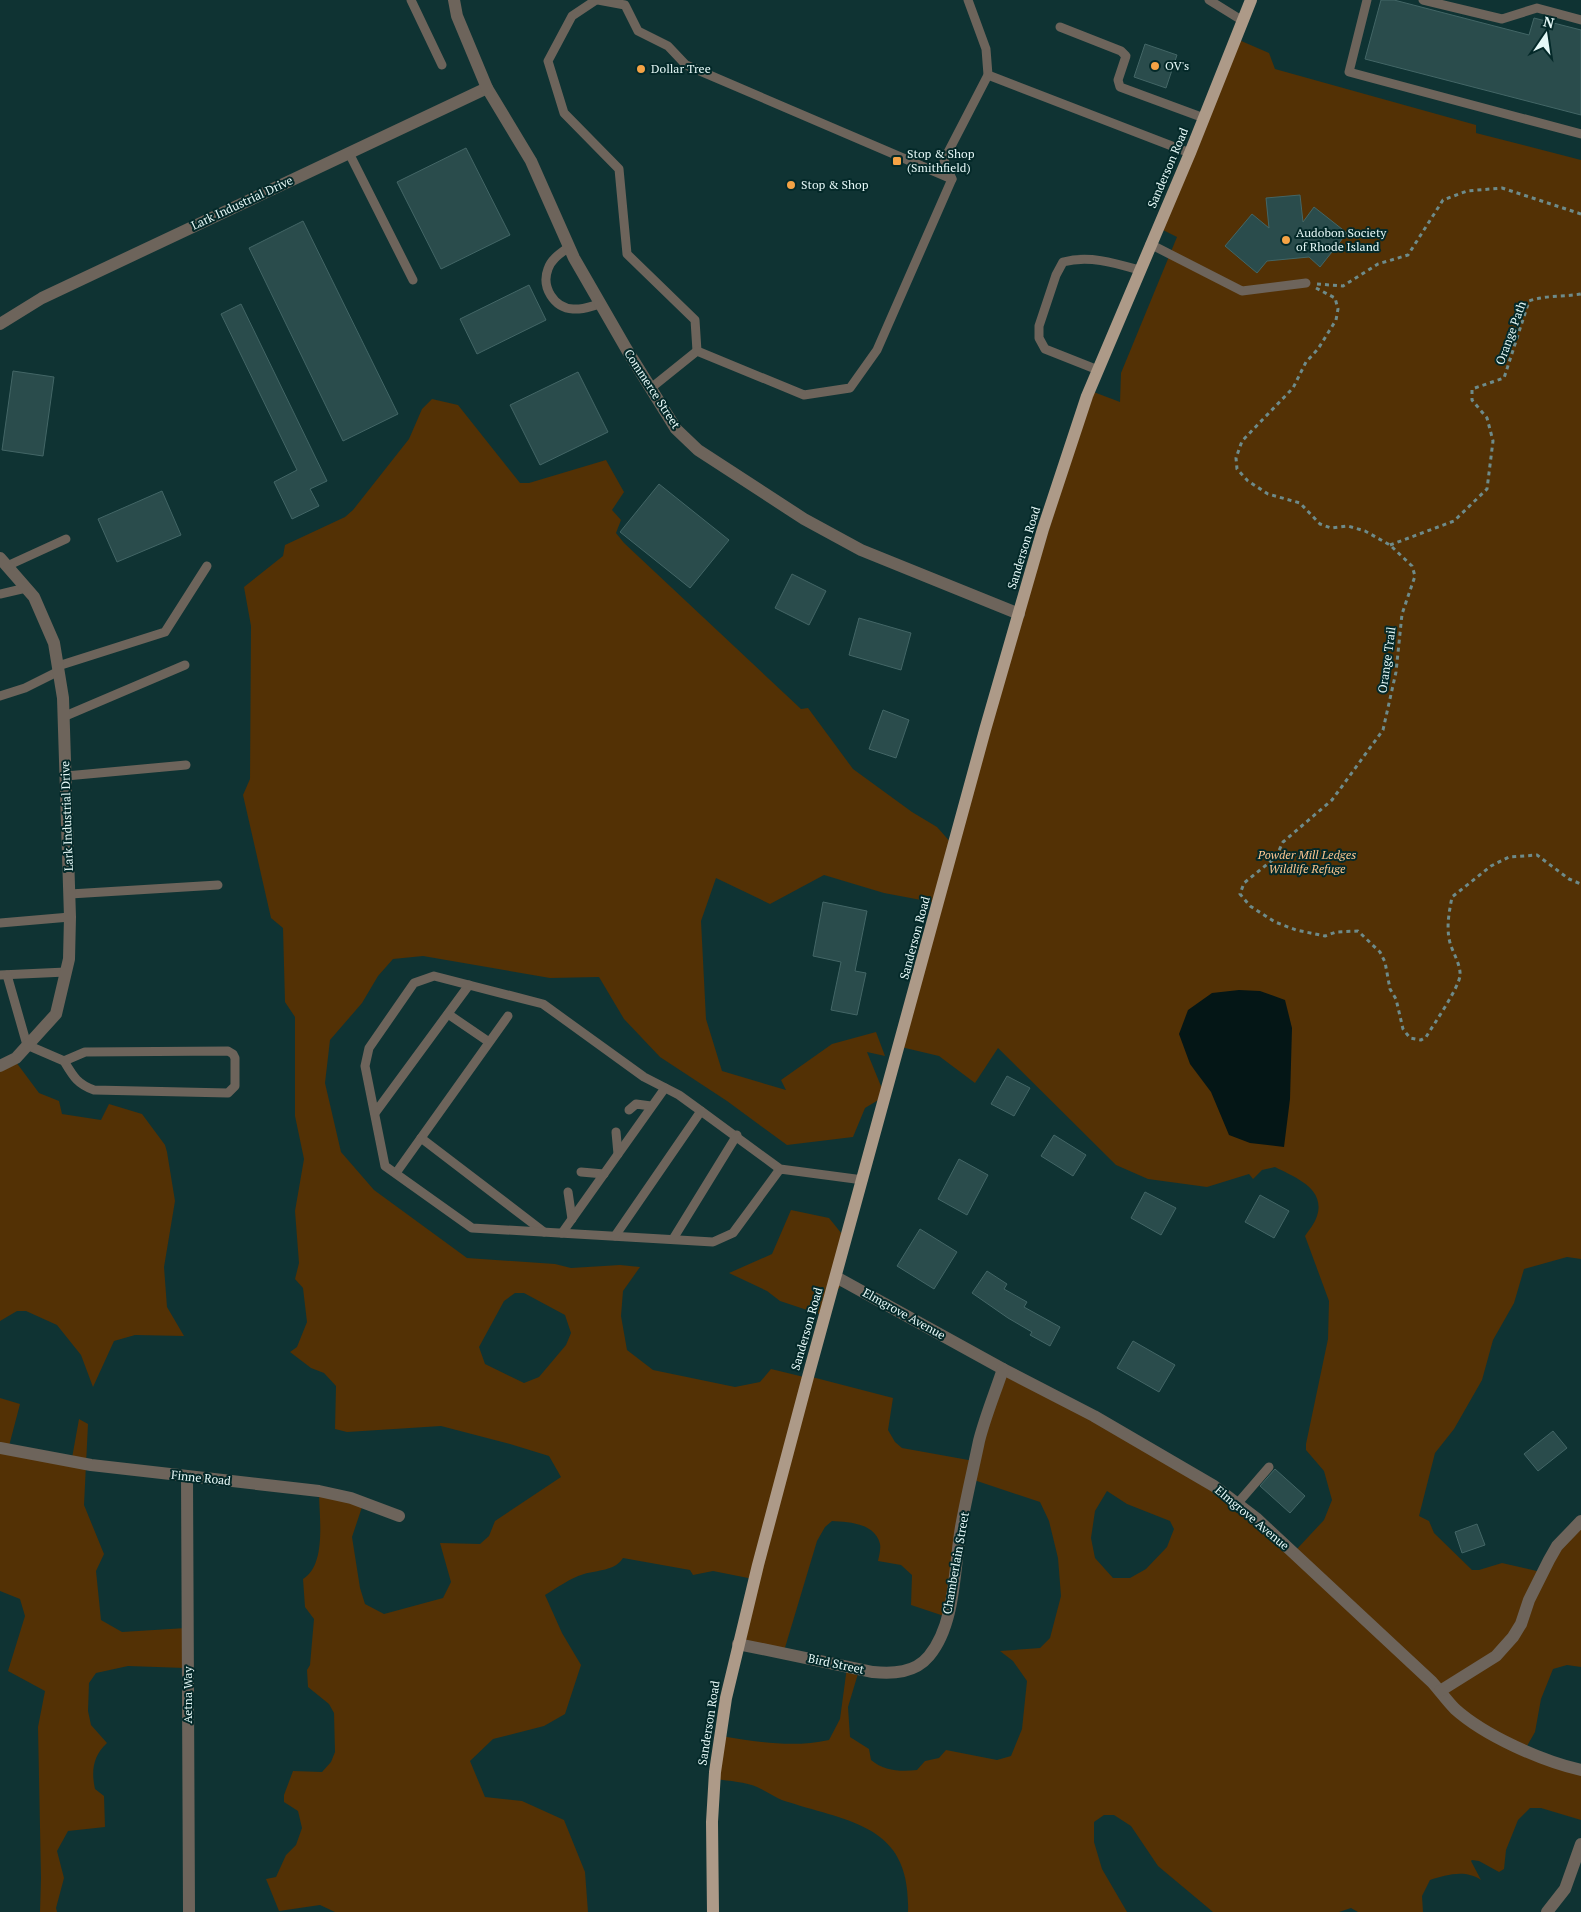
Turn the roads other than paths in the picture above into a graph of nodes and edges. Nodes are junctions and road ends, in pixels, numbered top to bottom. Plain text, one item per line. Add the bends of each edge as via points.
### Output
1 (411, 0) edge
2 (454, 0) edge
3 (597, 0) edge
4 (968, 0) edge
5 (1210, 0) edge
6 (1252, 0) edge
7 (1367, 0) edge
8 (1423, 0) edge
9 (1243, 20) junction
10 (1581, 20) edge
11 (1060, 27) dead end
12 (442, 65) dead end
13 (988, 75) junction
14 (487, 88) junction
15 (1204, 118) junction
16 (1581, 134) edge
17 (349, 153) junction
18 (1190, 153) junction
19 (952, 179) junction
20 (1150, 244) junction
21 (569, 247) junction
22 (1139, 270) junction
23 (413, 280) dead end
24 (1306, 283) road end
25 (600, 304) junction
26 (0, 324) edge
27 (696, 351) junction
28 (1098, 370) junction
29 (650, 388) junction
30 (66, 539) dead end
31 (4, 562) edge
32 (208, 566) dead end
33 (26, 588) junction
34 (0, 594) edge
35 (1019, 614) junction
36 (185, 665) dead end
37 (58, 668) junction
38 (0, 696) edge
39 (64, 717) junction
40 (186, 766) dead end
41 (66, 776) junction
42 (218, 885) dead end
43 (70, 894) junction
44 (70, 917) junction
45 (0, 923) edge
46 (66, 972) junction
47 (3, 975) edge
48 (469, 985) junction
49 (448, 1014) junction
50 (508, 1016) dead end
51 (489, 1042) junction
52 (28, 1045) junction
53 (64, 1061) junction
54 (0, 1066) edge
55 (665, 1088) junction
56 (652, 1106) junction
57 (629, 1110) dead end
58 (701, 1110) junction
59 (374, 1113) junction
60 (616, 1132) dead end
61 (736, 1135) junction
62 (421, 1138) junction
63 (618, 1154) junction
64 (780, 1169) junction
65 (581, 1172) dead end
66 (396, 1173) junction
67 (604, 1174) junction
68 (863, 1180) junction
69 (568, 1192) dead end
70 (572, 1219) junction
71 (545, 1232) junction
72 (562, 1233) junction
73 (615, 1236) junction
74 (673, 1239) junction
75 (836, 1277) junction
76 (1002, 1369) junction
77 (0, 1448) edge
78 (1268, 1467) dead end
79 (188, 1477) junction
80 (1237, 1504) junction
81 (399, 1516) dead end
82 (1581, 1521) edge
83 (738, 1644) junction
84 (930, 1655) joint
85 (1440, 1691) junction
86 (1581, 1770) edge
87 (1581, 1844) edge
88 (189, 1912) edge
89 (713, 1912) edge
90 (1547, 1912) edge

1 - 12 lane
2 - 14 street, Commerce Street via 457,16
3 - 19 lane via 625,5 638,31 668,46 686,65
3 - 27 lane via 572,16 548,61 564,112 618,169 627,254 695,320
4 - 13 lane via 986,49
5 - 9 lane
6 - 9 main road, Sanderson Road
7 - 16 lane via 1349,72
8 - 10 lane via 1502,19 1538,8
9 - 15 main road, Sanderson Road
11 - 15 lane via 1121,51 1126,56 1118,80 1120,87
13 - 18 lane
13 - 19 lane via 944,160
14 - 17 street, Lark Industrial Drive
14 - 21 street, Commerce Street via 531,161
15 - 18 main road, Sanderson Road
17 - 23 lane
17 - 26 street, Lark Industrial Drive via 42,298
18 - 20 main road, Sanderson Road
19 - 27 lane via 877,350 850,388 804,396
20 - 22 main road, Sanderson Road
20 - 24 lane via 1242,291
21 - 25 street, Commerce Street
21 - 25 lane via 555,258 548,269 546,284 550,296 558,304 572,309
22 - 28 main road, Sanderson Road
22 - 28 lane via 1109,262 1075,259 1064,262 1056,275 1039,338 1045,349
25 - 29 street, Commerce Street
27 - 29 lane
28 - 35 main road, Sanderson Road via 1046,520
29 - 35 street, Commerce Street via 676,429 698,450 804,519 861,550
30 - 31 lane
31 - 33 street, Lark Industrial Drive
32 - 37 lane via 165,632
33 - 34 lane
33 - 37 street, Lark Industrial Drive via 34,597 54,643
35 - 68 main road, Sanderson Road
36 - 39 lane
37 - 38 lane via 25,688
37 - 39 street, Lark Industrial Drive
39 - 41 street, Lark Industrial Drive
40 - 41 lane
41 - 43 street, Lark Industrial Drive
42 - 43 lane
43 - 44 street, Lark Industrial Drive
44 - 45 lane
44 - 46 street, Lark Industrial Drive
46 - 47 lane
46 - 52 street, Lark Industrial Drive via 56,1014
47 - 52 lane
48 - 49 lane
48 - 55 lane via 543,1004 644,1077
48 - 59 lane via 434,976 414,983 369,1048 365,1066
49 - 51 lane
49 - 59 lane
50 - 51 lane
51 - 62 lane
52 - 53 lane
52 - 54 street, Lark Industrial Drive via 16,1058
53 - 53 lane via 85,1052 228,1051 235,1058 235,1086 228,1093 94,1090 82,1086
55 - 56 lane
55 - 58 lane
56 - 57 lane via 636,1104
56 - 63 lane
58 - 61 lane
58 - 73 lane
59 - 66 lane via 385,1166
60 - 63 lane
61 - 64 lane
61 - 74 lane
62 - 66 lane
62 - 71 lane
63 - 67 lane
64 - 68 lane
64 - 74 lane via 733,1233 713,1242
65 - 67 lane
66 - 71 lane via 472,1228
67 - 70 lane
68 - 75 main road, Sanderson Road
69 - 70 lane
70 - 72 lane
71 - 72 lane
72 - 73 lane
73 - 74 lane
75 - 76 street, Elmgrove Avenue
75 - 83 main road, Sanderson Road
76 - 80 street, Elmgrove Avenue via 1174,1461
76 - 84 street, Chamberlain Street via 980,1439 961,1527 945,1627
77 - 79 street, Finne Road via 92,1465
78 - 80 lane
79 - 81 street, Finne Road via 319,1491 351,1498
79 - 88 street, Aetna Way
80 - 85 street, Elmgrove Avenue via 1256,1518
82 - 85 street via 1557,1546 1528,1600 1521,1624 1513,1637 1496,1656
83 - 84 street, Bird Street via 889,1674 914,1667
83 - 89 main road, Sanderson Road via 715,1772
85 - 86 street, Elmgrove Avenue via 1456,1709 1484,1729 1556,1764
87 - 90 street via 1565,1889

